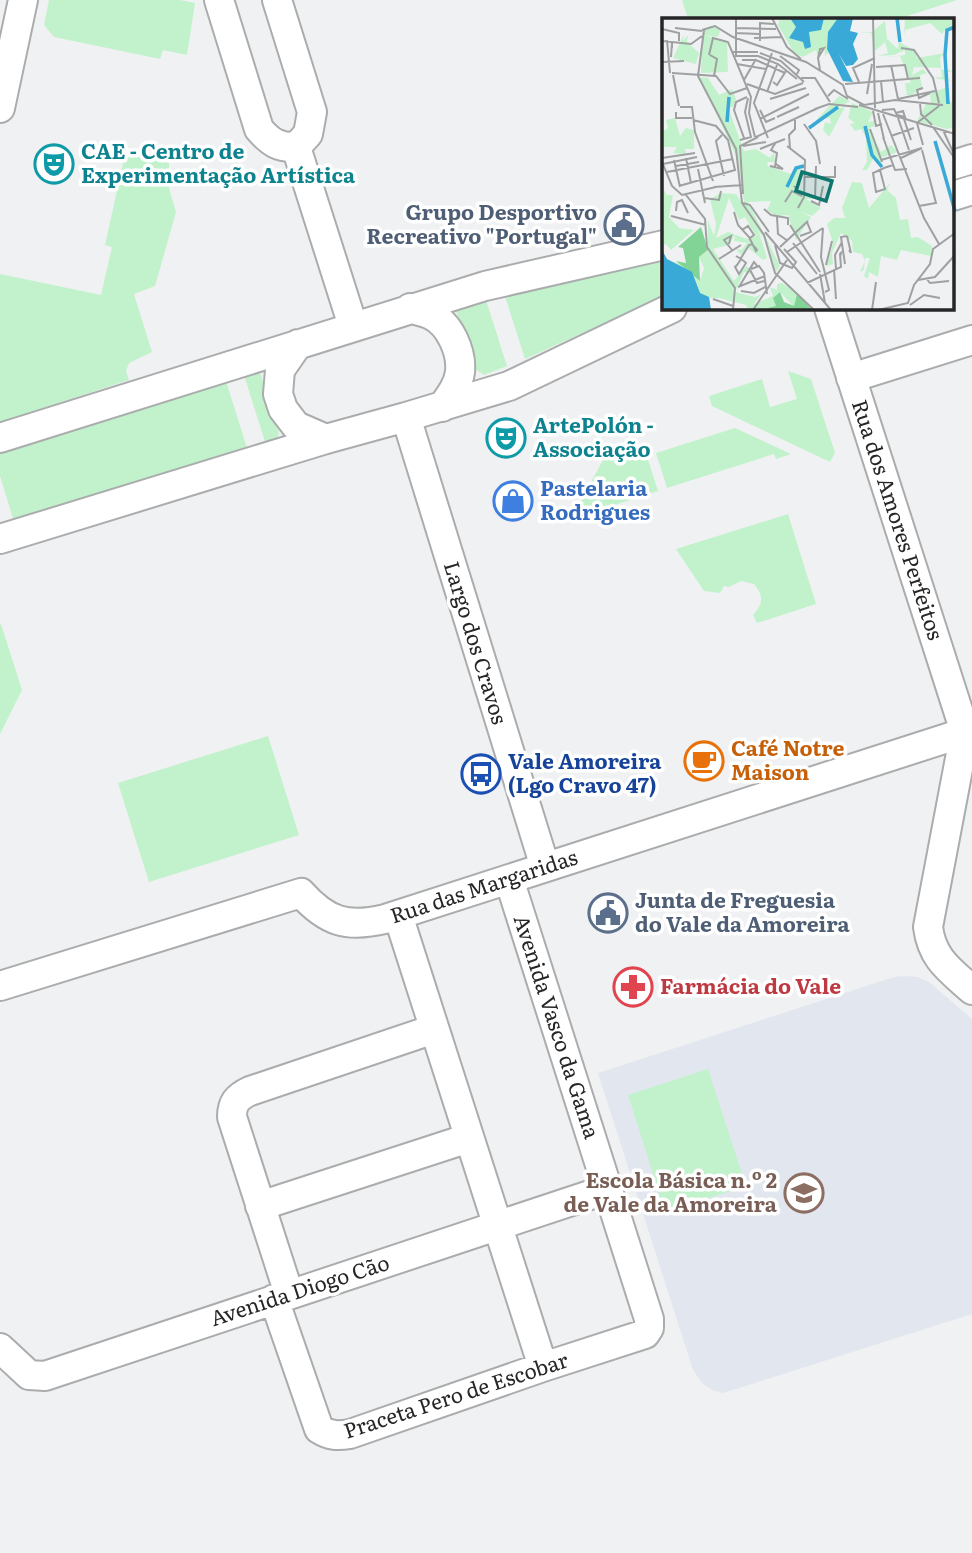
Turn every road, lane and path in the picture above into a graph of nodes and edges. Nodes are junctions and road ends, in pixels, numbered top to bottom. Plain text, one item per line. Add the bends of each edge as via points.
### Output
1 (23, 0) edge
2 (219, 0) edge
3 (276, 0) edge
4 (0, 108) edge
5 (296, 147) junction
6 (972, 159) edge
7 (954, 165) edge
8 (972, 190) edge
9 (954, 196) edge
10 (662, 245) edge
11 (410, 309) junction
12 (668, 310) edge
13 (830, 310) edge
14 (353, 326) junction
15 (972, 340) edge
16 (298, 344) junction
17 (851, 377) junction
18 (442, 407) junction
19 (405, 417) junction
20 (0, 438) edge
21 (326, 439) junction
22 (0, 539) edge
23 (969, 731) edge
24 (545, 867) junction
25 (509, 879) junction
26 (398, 915) junction
27 (0, 986) edge
28 (972, 990) edge
29 (435, 1029) junction
30 (470, 1138) junction
31 (608, 1189) junction
32 (261, 1206) junction
33 (498, 1225) junction
34 (281, 1297) junction
35 (645, 1334) joint
36 (0, 1348) edge
37 (543, 1367) junction

1 - 4 street
2 - 5 street via 259,129 275,145
3 - 5 street via 312,112 308,134
5 - 14 street
6 - 7 street
8 - 9 street
10 - 11 street via 485,286
11 - 14 street
11 - 18 street via 432,315 448,328 456,349 460,372
12 - 18 street via 509,386
13 - 17 street, Rua dos Amores Perfeitos
14 - 16 street
15 - 17 street
16 - 20 street
16 - 21 street via 280,370 278,394 296,426
17 - 23 street, Rua dos Amores Perfeitos
18 - 19 street
19 - 21 street
19 - 24 street, Largo dos Cravos
21 - 22 street
23 - 24 street, Rua das Margaridas
23 - 28 street via 928,927 935,954
24 - 25 street, Rua das Margaridas
25 - 26 street, Rua das Margaridas
25 - 31 street, Avenida Vasco da Gama
26 - 27 street, Rua das Margaridas via 348,923 316,910 301,893
26 - 29 street
29 - 30 street
29 - 32 street, Praceta Pero de Escobar via 236,1098 232,1117
30 - 32 street
30 - 33 street
31 - 33 street, Avenida Diogo Cão
31 - 35 street, Avenida Vasco da Gama via 649,1320
32 - 34 street, Praceta Pero de Escobar
33 - 34 street, Avenida Diogo Cão
33 - 37 street
34 - 36 street, Avenida Diogo Cão via 45,1376 29,1375
34 - 37 street, Praceta Pero de Escobar via 319,1429 328,1434 350,1434
35 - 37 street, Praceta Pero de Escobar

